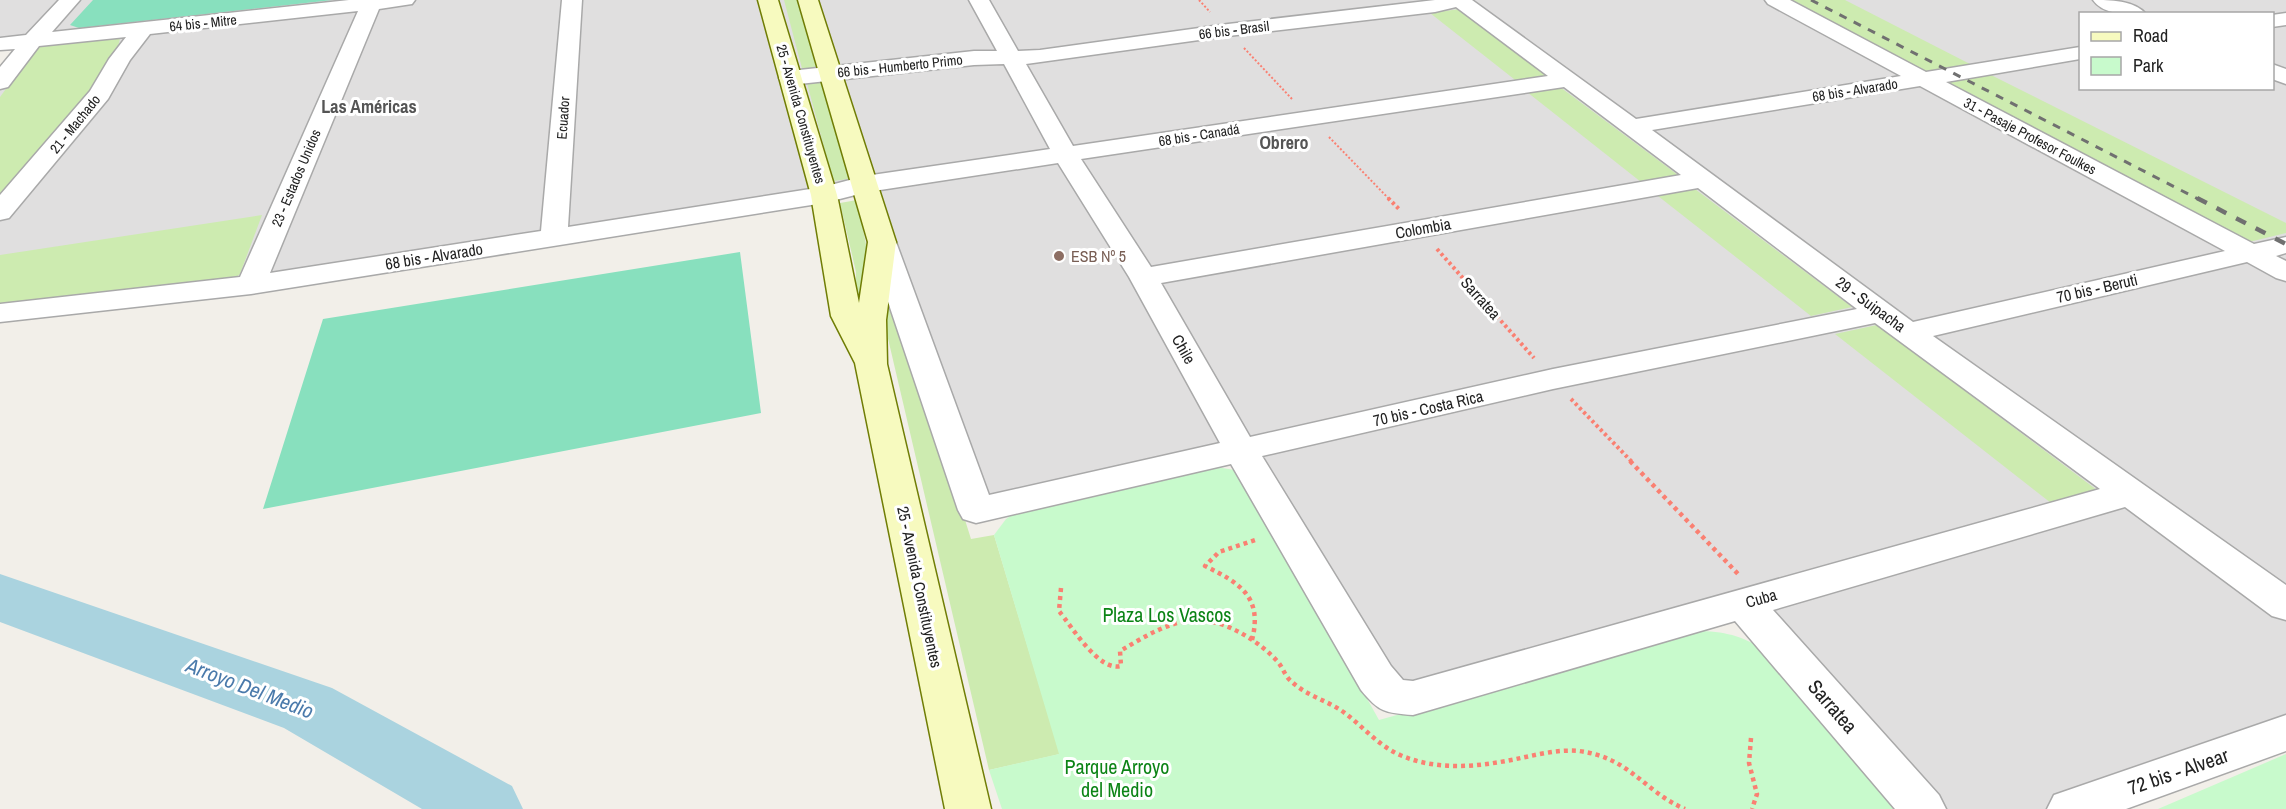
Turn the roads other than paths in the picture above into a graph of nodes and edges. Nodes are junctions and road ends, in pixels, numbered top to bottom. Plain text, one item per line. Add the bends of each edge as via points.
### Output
1 (70, 0) edge
2 (405, 0) edge
3 (572, 0) edge
4 (768, 0) edge
5 (808, 0) edge
6 (979, 0) edge
7 (1459, 0) edge
8 (1774, 0) edge
9 (2103, 0) edge
10 (371, 4) junction
11 (2131, 12) edge
12 (142, 30) junction
13 (32, 41) junction
14 (0, 44) edge
15 (2079, 52) edge
16 (1010, 56) junction
17 (831, 73) junction
18 (790, 78) junction
19 (1923, 79) junction
20 (1568, 80) junction
21 (0, 82) edge
22 (1630, 127) junction
23 (1066, 155) junction
24 (1703, 179) junction
25 (866, 184) junction
26 (824, 195) junction
27 (0, 212) edge
28 (554, 236) junction
29 (882, 242) junction
30 (2286, 245) edge
31 (2249, 252) junction
32 (2286, 272) edge
33 (1143, 277) junction
34 (251, 285) junction
35 (0, 313) edge
36 (1881, 313) junction
37 (1909, 332) junction
38 (871, 364) junction
39 (1241, 451) junction
40 (2130, 493) junction
41 (976, 510) joint
42 (1752, 601) junction
43 (2286, 605) edge
44 (1391, 696) joint
45 (2286, 733) edge
46 (966, 802) edge
47 (1923, 809) edge
48 (2070, 809) edge

1 - 13 street
2 - 10 street, 64 bis - Mitre
3 - 28 street, Ecuador
4 - 18 main road, 25 - Avenida Constituyentes
5 - 17 main road, 25 - Avenida Constituyentes
6 - 16 street, Chile
7 - 16 street, 66 bis - Brasil via 1040,57
7 - 20 street, 29 - Suipacha
8 - 19 street, 31 - Pasaje Profesor Foulkes
9 - 11 street
10 - 12 street, 64 bis - Mitre
10 - 34 street, 23 - Estados Unidos
12 - 13 street, 64 bis - Mitre
12 - 27 street, 21 - Machado via 99,94
13 - 14 street, 64 bis - Mitre
13 - 21 street
15 - 19 street, 68 bis - Alvarado
16 - 17 street, 66 bis - Humberto Primo
16 - 23 street, Chile
17 - 18 street, 66 bis - Humberto Primo
17 - 25 main road, 25 - Avenida Constituyentes
18 - 26 main road, 25 - Avenida Constituyentes
19 - 22 street, 68 bis - Alvarado
19 - 31 street, 31 - Pasaje Profesor Foulkes
20 - 22 street, 29 - Suipacha
20 - 23 street, 68 bis - Canadá
22 - 24 street, 29 - Suipacha
23 - 25 street, 68 bis - Canadá
23 - 33 street, Chile
24 - 33 street, Colombia
24 - 36 street, 29 - Suipacha
25 - 26 street, 68 bis - Alvarado
25 - 29 main road, 25 - Avenida Constituyentes
26 - 28 street, 68 bis - Alvarado
26 - 38 main road, 25 - Avenida Constituyentes via 846,316
28 - 34 street, 68 bis - Alvarado
29 - 38 main road, 25 - Avenida Constituyentes via 871,320
29 - 41 street, 25 - Avenida Constituyentes
30 - 31 street, 70 bis - Beruti
31 - 32 street, 31 - Pasaje Profesor Foulkes
31 - 37 street, 70 bis - Beruti
33 - 39 street, Chile
34 - 35 street, 68 bis - Alvarado
36 - 37 street, 29 - Suipacha
36 - 39 street, 70 bis - Costa Rica via 1553,379
37 - 40 street, 29 - Suipacha
38 - 46 main road, 25 - Avenida Constituyentes
39 - 41 street, 70 bis - Costa Rica
39 - 44 street, Chile via 1376,678
40 - 42 street, Cuba
40 - 43 street, 29 - Suipacha
42 - 44 street, Cuba via 1413,698
42 - 47 street, Sarratea
45 - 48 street, 72 bis - Alvear

